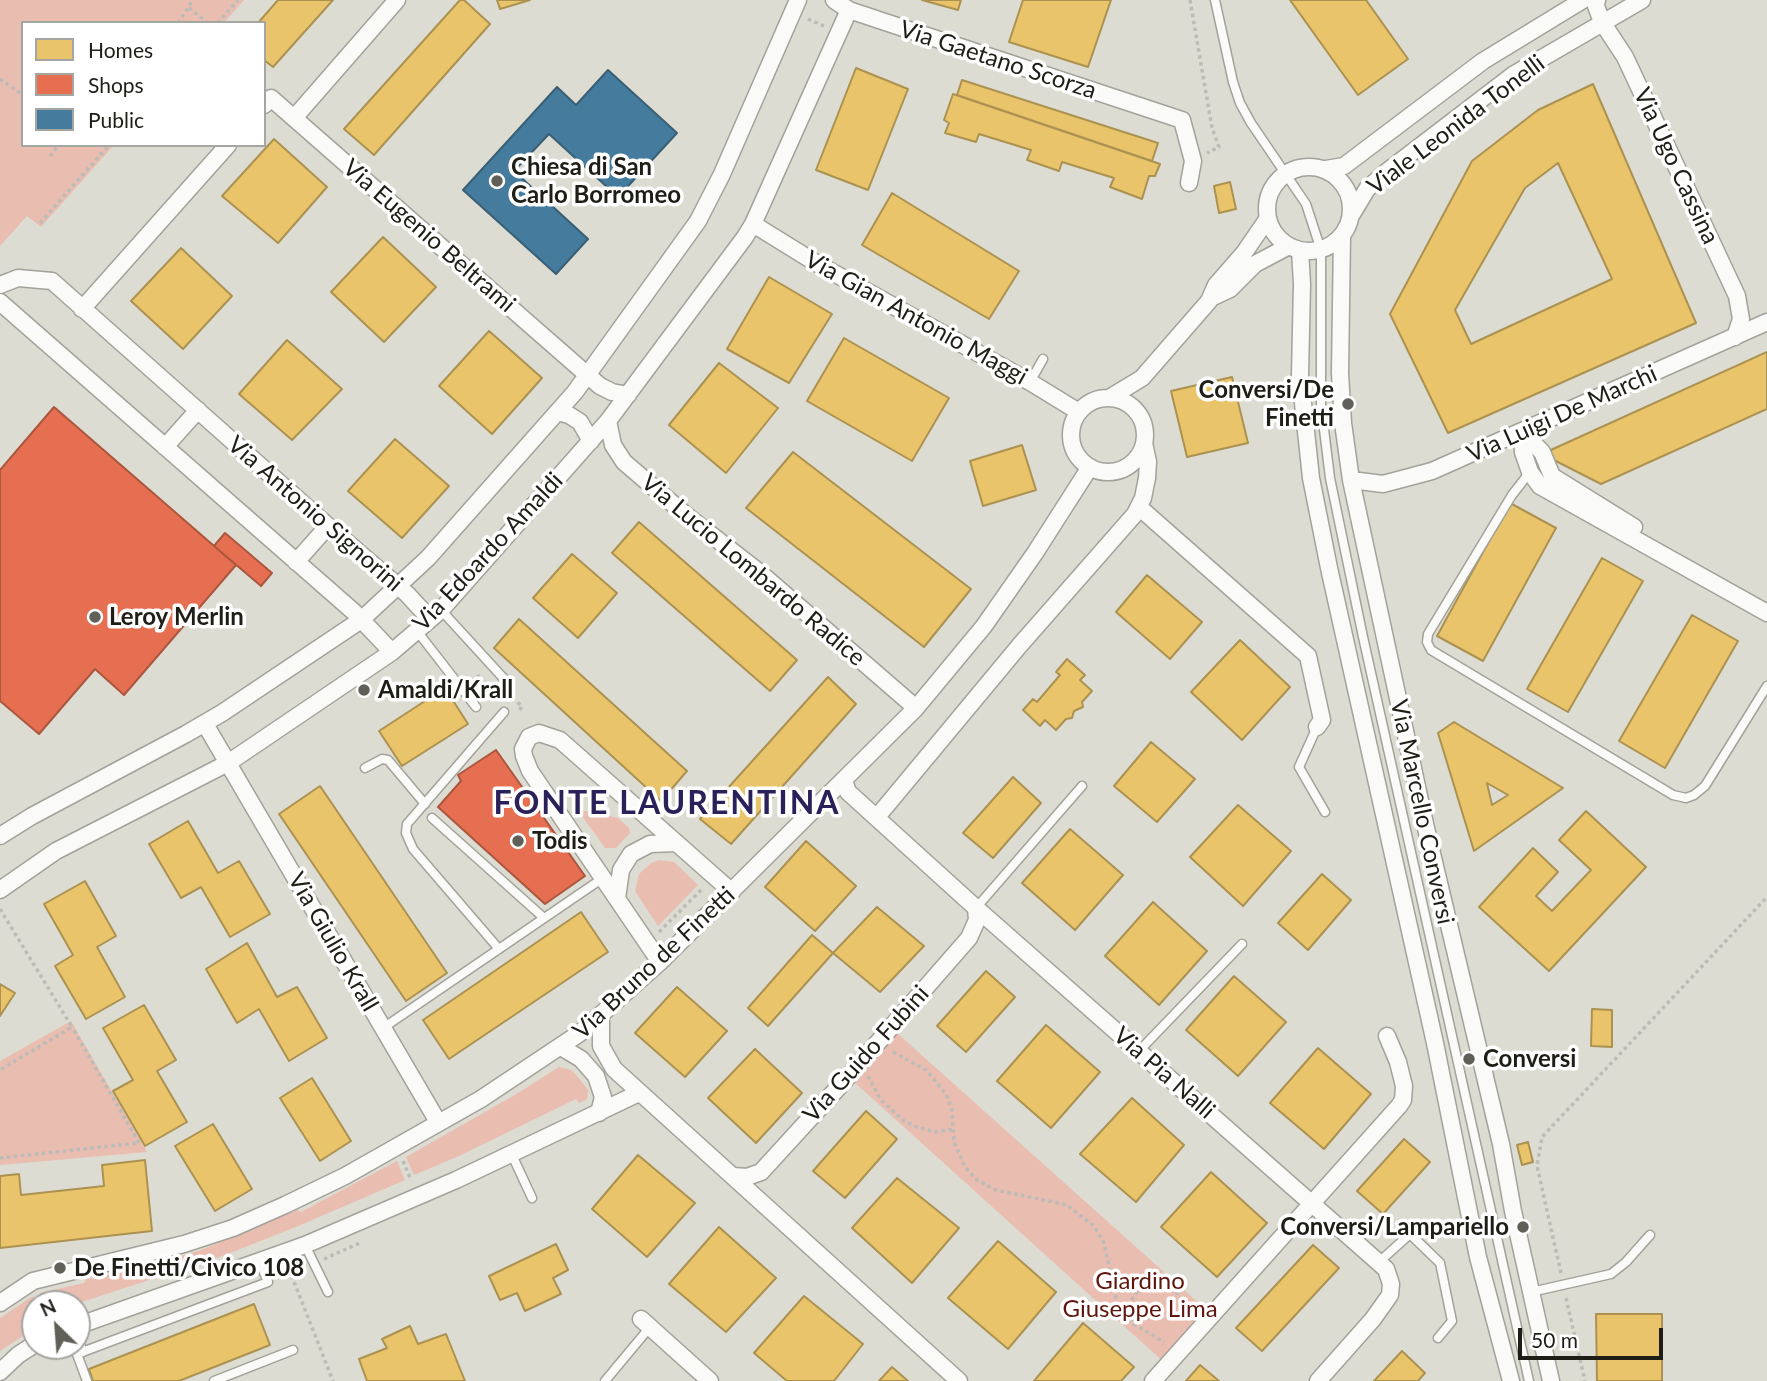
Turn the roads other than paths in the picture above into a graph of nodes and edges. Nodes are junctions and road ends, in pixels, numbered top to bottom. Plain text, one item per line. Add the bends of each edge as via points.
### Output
1 (397, 0) edge
2 (834, 0) edge
3 (1215, 0) edge
4 (1583, 0) edge
5 (1597, 0) edge
6 (1642, 0) edge
7 (800, 8) edge
8 (849, 10) junction
9 (1602, 22) junction
10 (267, 102) edge
11 (294, 118) junction
12 (226, 147) edge
13 (1326, 169) junction
14 (1286, 173) junction
15 (1189, 183) dead end
16 (1352, 214) junction
17 (1268, 218) junction
18 (753, 224) junction
19 (1342, 236) junction
20 (1294, 248) junction
21 (1321, 250) junction
22 (0, 285) edge
23 (1211, 299) junction
24 (0, 302) edge
25 (82, 309) junction
26 (1767, 322) edge
27 (1735, 337) junction
28 (1044, 359) dead end
29 (588, 375) junction
30 (1142, 378) junction
31 (1030, 382) junction
32 (628, 394) junction
33 (1109, 398) junction
34 (198, 410) junction
35 (557, 411) junction
36 (1136, 411) junction
37 (1079, 412) junction
38 (608, 421) junction
39 (1522, 432) junction
40 (591, 441) junction
41 (1144, 443) junction
42 (166, 447) junction
43 (1090, 467) junction
44 (1530, 472) junction
45 (1351, 480) junction
46 (1140, 508) junction
47 (328, 526) junction
48 (296, 562) junction
49 (399, 587) junction
50 (1767, 606) edge
51 (1767, 613) edge
52 (435, 614) junction
53 (361, 620) junction
54 (417, 631) junction
55 (392, 652) junction
56 (506, 681) dead end
57 (1767, 686) edge
58 (476, 707) dead end
59 (916, 708) junction
60 (504, 712) dead end
61 (205, 724) junction
62 (1317, 727) joint
63 (228, 763) junction
64 (365, 768) dead end
65 (844, 781) junction
66 (1082, 786) dead end
67 (425, 804) junction
68 (1325, 812) dead end
69 (877, 817) junction
70 (432, 818) dead end
71 (0, 836) edge
72 (676, 843) junction
73 (604, 878) junction
74 (0, 890) edge
75 (732, 892) junction
76 (617, 898) junction
77 (976, 908) junction
78 (544, 918) junction
79 (1242, 943) dead end
80 (499, 949) junction
81 (660, 962) junction
82 (601, 1017) junction
83 (383, 1028) junction
84 (1387, 1035) dead end
85 (561, 1047) junction
86 (1139, 1051) junction
87 (639, 1093) junction
88 (599, 1113) junction
89 (438, 1122) junction
90 (512, 1155) junction
91 (733, 1176) junction
92 (532, 1198) dead end
93 (1314, 1204) junction
94 (1650, 1235) dead end
95 (305, 1245) junction
96 (1379, 1262) junction
97 (260, 1263) junction
98 (328, 1292) dead end
99 (1531, 1292) junction
100 (0, 1303) edge
101 (91, 1321) edge
102 (645, 1323) joint
103 (1438, 1338) dead end
104 (91, 1349) edge
105 (293, 1350) dead end
106 (21, 1353) edge
107 (79, 1360) edge
108 (0, 1372) edge
109 (87, 1381) edge
110 (214, 1381) edge
111 (605, 1381) edge
112 (710, 1381) edge
113 (959, 1381) edge
114 (1153, 1381) edge
115 (1318, 1381) edge
116 (1511, 1381) edge
117 (1529, 1381) edge
118 (1551, 1381) edge

1 - 11 street
2 - 8 street
3 - 14 lane, Via Marcello Conversi via 1240,103
4 - 13 street, Viale Leonida Tonelli via 1483,61 1344,166
5 - 9 street, Via Ugo Cassina
6 - 9 street, Viale Leonida Tonelli
7 - 29 street, Via Edoardo Amaldi via 706,206
8 - 15 street, Via Gaetano Scorza via 1182,120 1193,161
8 - 18 street, Via Edoardo Amaldi
9 - 16 street, Viale Leonida Tonelli via 1513,75 1385,173 1367,189
9 - 27 street, Via Ugo Cassina via 1625,57 1737,296 1741,319
10 - 11 street, Via Eugenio Beltrami
11 - 29 street, Via Eugenio Beltrami
12 - 25 street
13 - 14 street, Viale Leonida Tonelli via 1308,166
13 - 16 street via 1346,187
14 - 17 street via 1270,193
14 - 21 lane, Via Marcello Conversi via 1306,204
16 - 19 street, Viale Leonida Tonelli
17 - 20 street via 1272,229
17 - 23 street via 1216,285
18 - 31 street, Via Gian Antonio Maggi
18 - 32 street, Via Edoardo Amaldi
19 - 21 street
19 - 45 street, Via Marcello Conversi via 1340,373
20 - 21 street
20 - 23 street via 1255,264 1230,289
20 - 116 street, Via Marcello Conversi via 1302,284 1300,375 1311,478 1478,1257
21 - 117 lane, Via Marcello Conversi via 1321,405 1330,478
22 - 25 street, Via Antonio Signorini via 18,278 52,281
23 - 30 street
24 - 42 street, Via Antonio Signorini
25 - 34 street, Via Antonio Signorini
26 - 27 street, Via Luigi De Marchi
27 - 39 street, Via Luigi De Marchi
28 - 31 lane
29 - 32 street via 603,388
29 - 35 street, Via Edoardo Amaldi
30 - 33 street
30 - 36 street
31 - 37 street, Via Gian Antonio Maggi
32 - 38 street, Via Edoardo Amaldi
33 - 36 street via 1124,401
33 - 37 street via 1092,401
34 - 42 street
34 - 47 street, Via Antonio Signorini
35 - 40 street via 580,422
35 - 49 street, Via Edoardo Amaldi
36 - 41 street via 1142,420
37 - 43 street via 1072,442
38 - 40 street, Via Edoardo Amaldi
38 - 59 street, Via Lucio Lombardo Radice via 611,440 624,462
39 - 44 street
39 - 45 street, Via Luigi De Marchi via 1432,471 1383,484
39 - 50 street via 1542,452 1552,476 1560,482
40 - 52 street, Via Edoardo Amaldi
41 - 43 street via 1133,462 1123,468
41 - 46 street via 1148,463
42 - 48 street, Via Antonio Signorini
43 - 59 street, Via Bruno de Finetti via 984,626
44 - 51 street via 1540,486
44 - 57 lane via 1428,634 1431,650 1673,795 1686,797 1705,786
45 - 99 street, Via Marcello Conversi
46 - 62 street via 1308,656 1322,720
46 - 69 street
47 - 48 street
47 - 49 street, Via Antonio Signorini
48 - 53 street, Via Antonio Signorini
49 - 52 street, Via Antonio Signorini
49 - 53 street, Via Edoardo Amaldi
52 - 54 street, Via Edoardo Amaldi
52 - 56 lane
53 - 55 street, Via Antonio Signorini
53 - 61 street, Via Edoardo Amaldi
54 - 55 street, Via Edoardo Amaldi
54 - 58 lane
55 - 63 street, Via Edoardo Amaldi
59 - 65 street, Via Bruno de Finetti
60 - 67 lane
61 - 63 street
61 - 71 street, Via Edoardo Amaldi
62 - 68 lane via 1299,767
63 - 74 street, Via Edoardo Amaldi via 50,855
63 - 83 street, Via Giulio Krall
64 - 67 lane via 388,760
65 - 69 street, Via Pia Nalli via 848,792
65 - 75 street, Via Bruno de Finetti
66 - 77 lane
67 - 80 lane via 407,824 413,849
69 - 77 street, Via Pia Nalli
70 - 78 lane
72 - 73 street via 560,740 534,734 524,744 526,763
72 - 75 street
72 - 76 street via 650,844 631,854 621,870
73 - 76 street
73 - 78 lane
75 - 81 street, Via Bruno de Finetti
76 - 81 street
77 - 86 street, Via Pia Nalli
77 - 91 street, Via Guido Fubini via 969,938 846,1079 761,1172
78 - 80 lane
79 - 86 lane
80 - 83 lane
81 - 82 street, Via Bruno de Finetti
82 - 85 street, Via Bruno de Finetti
82 - 87 street via 603,1054
83 - 89 street, Via Giulio Krall
84 - 93 street via 1402,1074 1403,1100
85 - 88 street via 581,1059 596,1076 603,1097
85 - 89 street, Via Bruno de Finetti
86 - 93 street, Via Pia Nalli
87 - 88 street
87 - 91 street
88 - 90 street
89 - 100 street, Via Bruno de Finetti via 334,1182 251,1220 155,1253 33,1281
90 - 92 lane
90 - 95 street
91 - 113 street
93 - 96 street, Via Pia Nalli
93 - 114 street
94 - 99 lane via 1611,1274
95 - 97 street
95 - 98 lane
96 - 103 lane via 1410,1234 1440,1263 1452,1321
96 - 115 street, Via Pia Nalli via 1391,1284 1390,1295
97 - 101 street
97 - 104 lane via 268,1282
99 - 118 street, Via Marcello Conversi
102 - 111 lane
102 - 112 street
105 - 110 lane
106 - 108 street
107 - 109 lane

